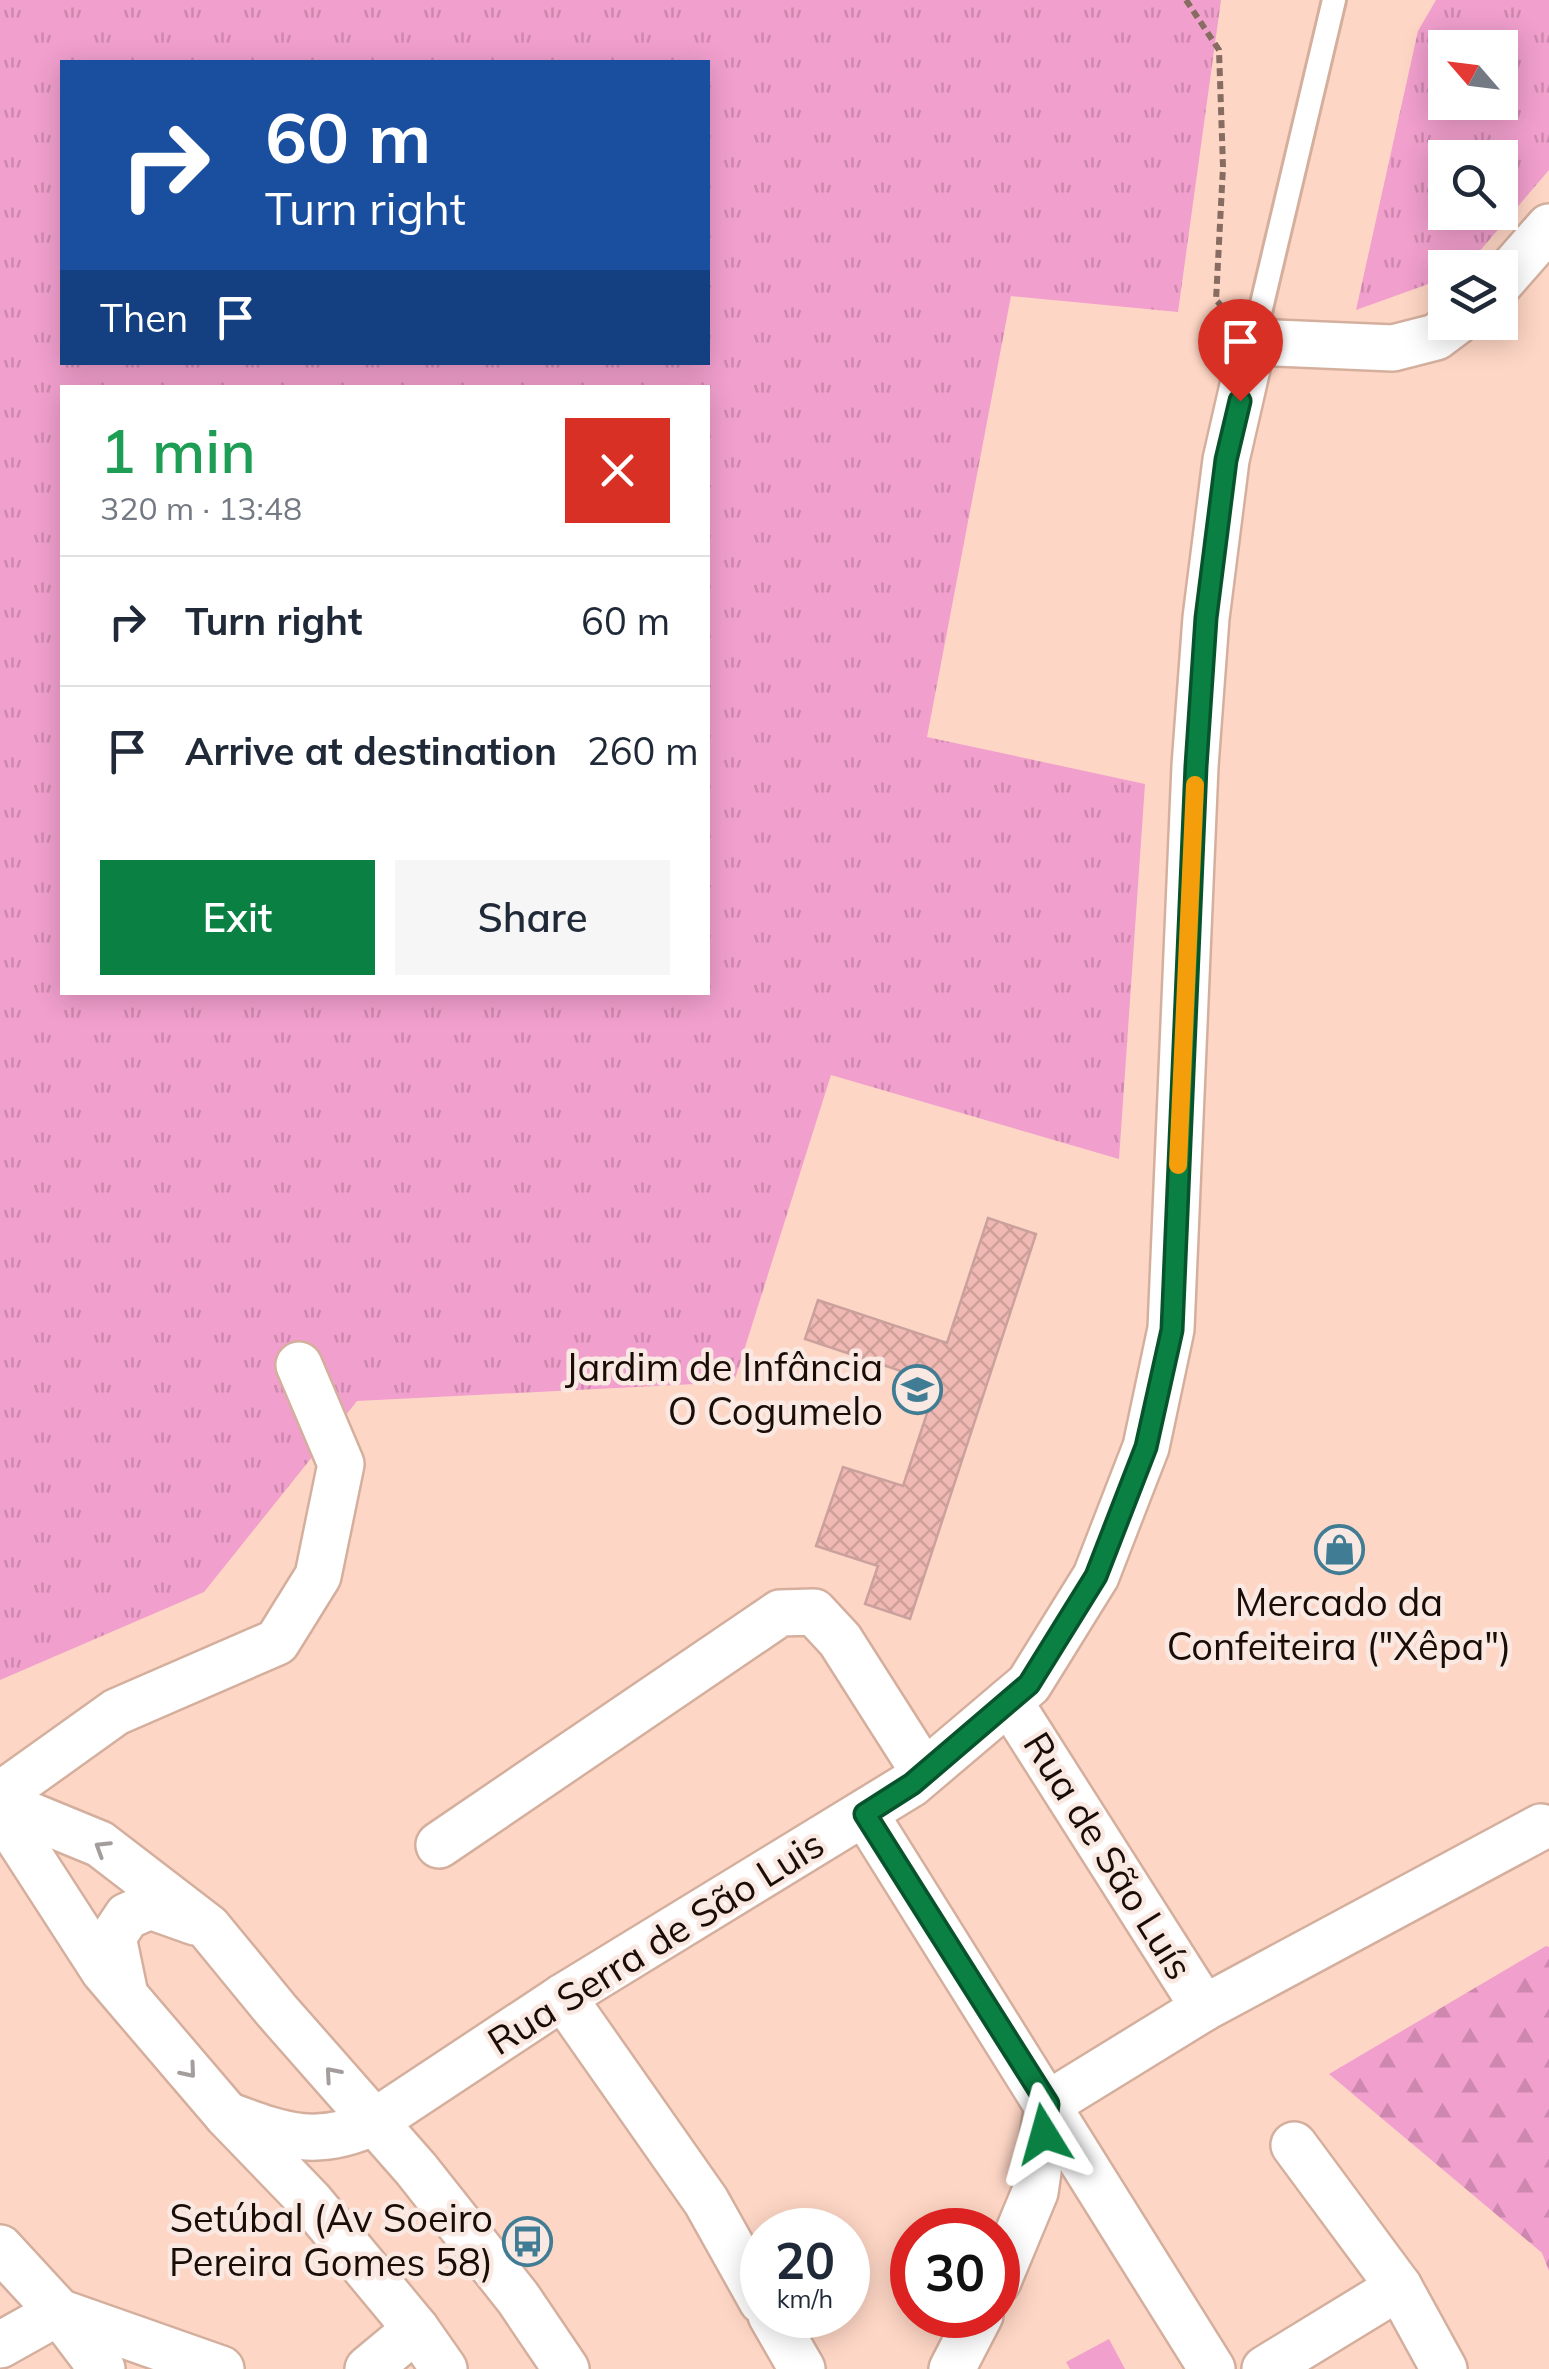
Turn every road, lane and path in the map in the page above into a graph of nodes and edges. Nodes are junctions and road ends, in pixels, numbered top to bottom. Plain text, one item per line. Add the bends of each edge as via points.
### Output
1 (1186, 0) edge
2 (1334, 0) edge
3 (1549, 227) edge
4 (1518, 262) edge
5 (1428, 338) edge
6 (1253, 342) junction
7 (300, 1365) dead end
8 (1009, 1701) junction
9 (924, 1772) junction
10 (0, 1799) edge
11 (0, 1810) edge
12 (865, 1814) junction
13 (1541, 1827) dead end
14 (439, 1845) dead end
15 (208, 1927) junction
16 (126, 1996) junction
17 (563, 1997) junction
18 (1204, 2008) junction
19 (1048, 2104) junction
20 (227, 2116) junction
21 (374, 2122) junction
22 (1294, 2145) dead end
23 (1020, 2228) edge
24 (0, 2248) edge
25 (740, 2261) edge
26 (1399, 2287) junction
27 (59, 2312) junction
28 (416, 2329) junction
29 (784, 2338) edge
30 (968, 2338) edge
31 (0, 2345) edge
32 (102, 2369) edge
33 (221, 2369) edge
34 (368, 2369) edge
35 (444, 2369) edge
36 (566, 2369) edge
37 (802, 2369) edge
38 (952, 2369) edge
39 (1212, 2369) edge
40 (1265, 2369) edge
41 (1444, 2369) edge

1 - 6 path via 1219,50 1216,300
2 - 6 lane
3 - 4 street
5 - 6 street via 1393,348
6 - 8 street, Rua Serra de São Luis via 1226,460 1206,618 1172,1330 1146,1447 1096,1576 1029,1684
7 - 10 street via 341,1464 318,1576 277,1642 116,1712
8 - 9 street, Rua Serra de São Luis
8 - 18 street, Rua de São Luís
9 - 12 street, Rua Serra de São Luis
9 - 14 street via 840,1640 814,1612 780,1613
15 -> 10 street via 100,1844
11 - 16 street
12 - 17 street, Rua Serra de São Luis
12 - 19 street
13 - 18 street
15 - 16 street via 150,1906 128,1916 114,1937
21 -> 15 street
16 -> 20 street
17 - 21 street, Rua Serra de São Luis
17 - 25 street via 706,2201
18 - 19 street, Rua de São Luís
19 - 23 street via 1035,2192
19 - 39 street
20 - 21 street, Rua Serra de São Luis via 281,2135 320,2137
20 - 28 street via 310,2202
21 - 36 street via 518,2298
22 - 26 street
24 - 27 street
26 - 40 street
26 - 41 street
27 - 31 street
27 - 32 street
27 - 33 street
28 - 34 street
28 - 35 street
29 - 37 street
30 - 38 street

